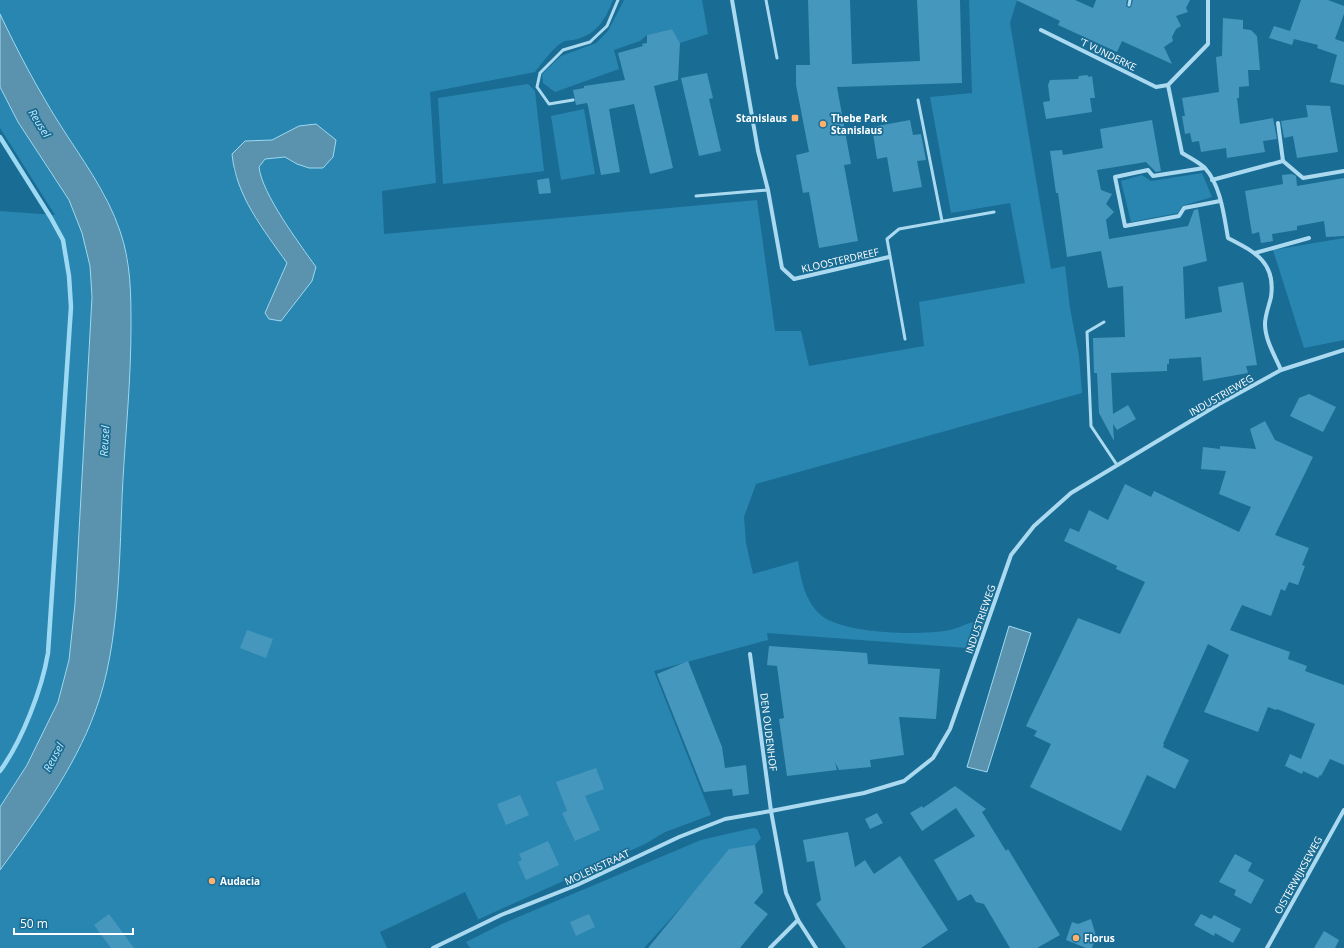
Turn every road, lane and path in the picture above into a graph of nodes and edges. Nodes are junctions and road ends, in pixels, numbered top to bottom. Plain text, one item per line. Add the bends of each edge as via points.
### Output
1 (618, 0) edge
2 (732, 0) edge
3 (766, 0) edge
4 (1130, 0) edge
5 (1208, 0) edge
6 (1129, 5) dead end
7 (1041, 30) dead end
8 (777, 58) dead end
9 (1168, 85) junction
10 (573, 100) dead end
11 (918, 100) dead end
12 (1278, 123) dead end
13 (1283, 161) junction
14 (1205, 168) junction
15 (1344, 171) edge
16 (1212, 180) junction
17 (768, 190) junction
18 (696, 196) dead end
19 (1220, 201) junction
20 (994, 212) dead end
21 (942, 221) junction
22 (1309, 238) dead end
23 (1255, 253) junction
24 (889, 257) junction
25 (1104, 322) dead end
26 (905, 339) dead end
27 (1344, 350) edge
28 (1281, 370) junction
29 (1117, 466) junction
30 (750, 654) dead end
31 (1344, 810) edge
32 (771, 811) junction
33 (798, 920) junction
34 (433, 948) edge
35 (770, 948) edge
36 (816, 948) edge
37 (1267, 948) edge

1 - 10 lane via 607,26 590,42 563,50 540,73 537,87 549,104
2 - 17 street, KLOOSTERDREEF via 758,151
3 - 8 lane
4 - 6 lane
5 - 9 street via 1208,44
7 - 9 street, 'T VUNDERKE via 1156,87
9 - 14 street via 1182,153
11 - 21 lane
12 - 13 street
13 - 15 street via 1304,178
13 - 16 street
14 - 16 street
14 - 19 street via 1154,176 1148,170 1115,177 1125,226 1179,216 1184,208
16 - 19 street
17 - 18 lane
17 - 24 street, KLOOSTERDREEF via 782,268 794,279
19 - 23 street via 1228,238
20 - 21 lane, KLOOSTERDREEF
21 - 24 lane, KLOOSTERDREEF via 899,228 887,239
22 - 23 street
23 - 28 street via 1264,261 1270,272 1272,286 1265,325 1268,341
24 - 26 lane, KLOOSTERDREEF
25 - 29 lane via 1087,332 1091,426
27 - 28 street, INDUSTRIEWEG
28 - 29 street, INDUSTRIEWEG
29 - 32 street, INDUSTRIEWEG via 1072,493 1034,526 1011,555 950,729 933,758 904,781 864,793
30 - 32 street, DEN OUDENHOF
31 - 37 street, OISTERWIJKSEWEG
32 - 33 street via 786,893
32 - 34 street, MOLENSTRAAT via 725,820 679,837 576,885 501,915
33 - 35 street
33 - 36 street

